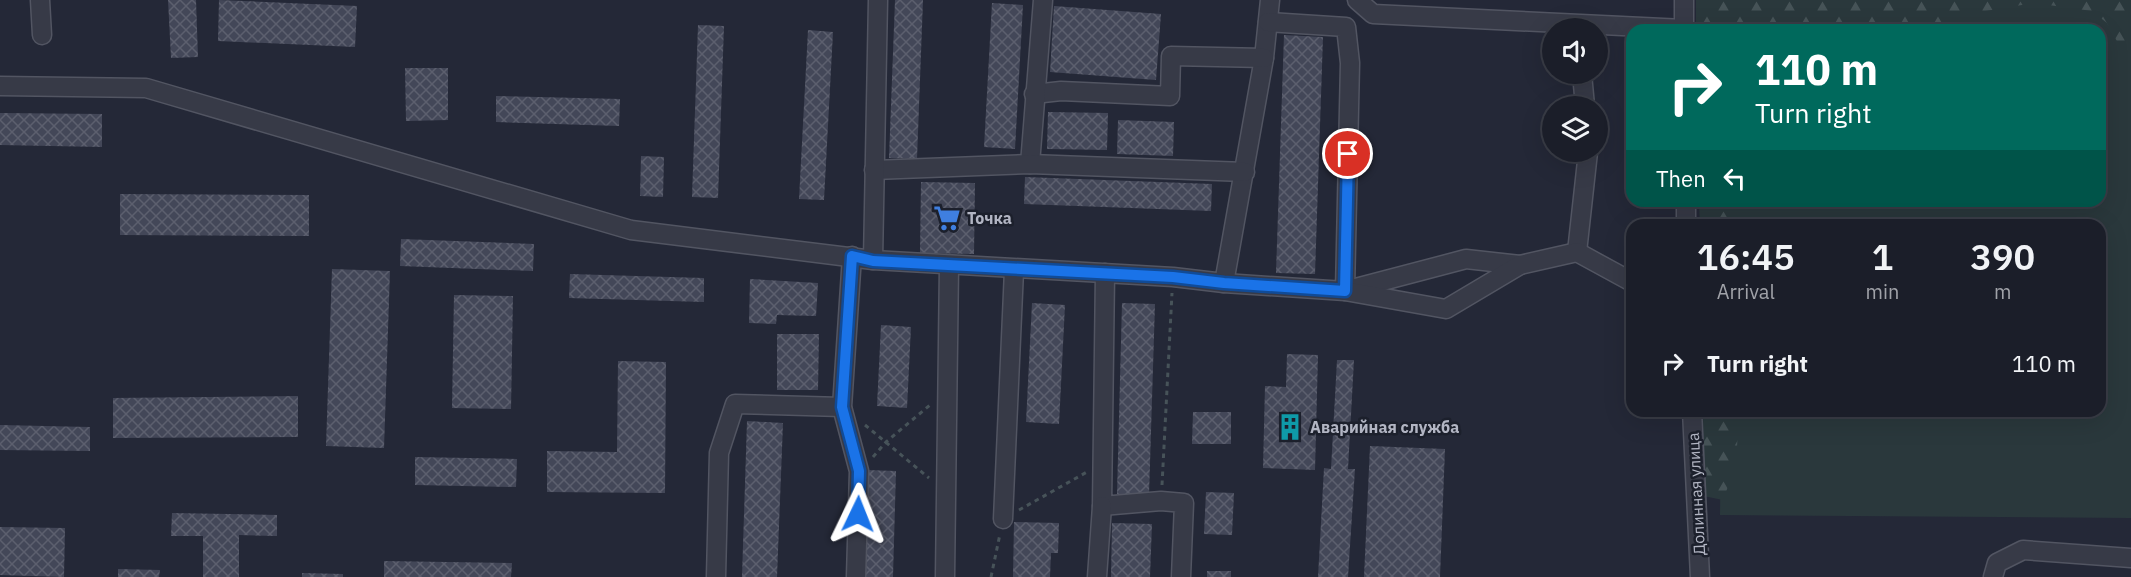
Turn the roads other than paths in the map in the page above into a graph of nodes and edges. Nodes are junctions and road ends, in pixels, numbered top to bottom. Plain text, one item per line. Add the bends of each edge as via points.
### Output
1 (40, 0) edge
2 (878, 0) edge
3 (1043, 0) edge
4 (1270, 0) edge
5 (1357, 0) edge
6 (1684, 0) edge
7 (1268, 22) junction
8 (1542, 24) edge
9 (1684, 24) edge
10 (1608, 27) edge
11 (1626, 28) edge
12 (42, 35) dead end
13 (1264, 58) junction
14 (0, 86) edge
15 (1035, 94) junction
16 (1587, 162) edge
17 (1030, 164) junction
18 (874, 170) junction
19 (1245, 172) junction
20 (1577, 252) junction
21 (852, 256) junction
22 (873, 261) junction
23 (950, 265) junction
24 (1520, 265) junction
25 (1014, 270) junction
26 (1105, 273) junction
27 (1626, 279) edge
28 (1224, 283) junction
29 (1345, 291) junction
30 (842, 407) junction
31 (1692, 417) edge
32 (1102, 506) junction
33 (1003, 519) road end
34 (2131, 558) edge
35 (716, 577) edge
36 (856, 577) edge
37 (945, 577) edge
38 (1097, 577) edge
39 (1181, 577) edge
40 (1700, 577) edge
41 (1992, 577) edge

1 - 12 street
2 - 18 street
3 - 15 street
4 - 7 street
5 - 8 street via 1373,14
6 - 9 street
7 - 13 street
7 - 29 street via 1347,27 1350,63
10 - 11 street
13 - 15 street via 1171,56 1170,96 1061,91
13 - 19 street
14 - 21 street via 146,88 631,230
15 - 17 street
16 - 20 street
17 - 18 street
17 - 19 street
18 - 22 street
19 - 28 street
20 - 24 street
20 - 27 street
21 - 22 street
21 - 30 street
22 - 23 street
23 - 25 street
23 - 37 street
24 - 29 street via 1466,259
24 - 29 street via 1446,309
25 - 26 street
25 - 33 street
26 - 28 street
26 - 32 street
28 - 29 street
30 - 35 street via 735,404 719,453
30 - 36 street via 859,471
31 - 40 street, Долинная улица
32 - 38 street
32 - 39 street via 1184,503
34 - 41 street via 2023,550 1997,563

